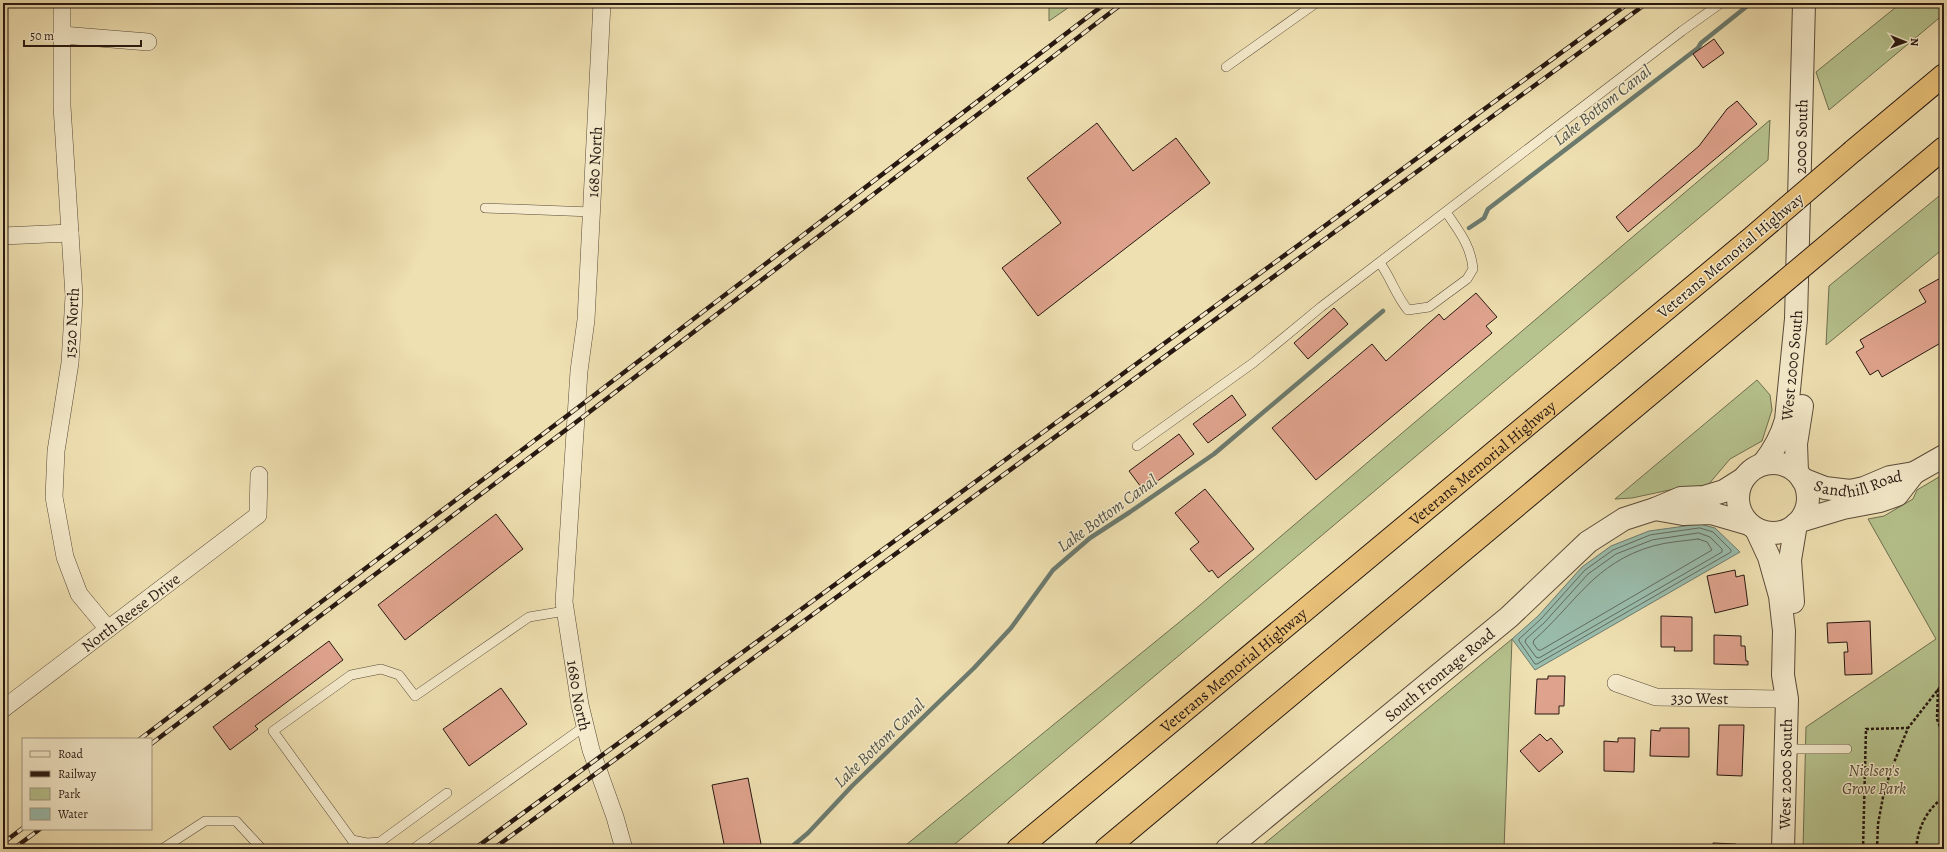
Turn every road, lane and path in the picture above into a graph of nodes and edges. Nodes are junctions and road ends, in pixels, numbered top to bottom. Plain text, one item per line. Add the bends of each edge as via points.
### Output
1 (62, 3) edge
2 (602, 3) edge
3 (1316, 3) edge
4 (1721, 3) edge
5 (1804, 3) edge
6 (62, 35) junction
7 (148, 42) dead end
8 (1226, 67) dead end
9 (1944, 75) edge
10 (1944, 148) edge
11 (485, 208) dead end
12 (592, 212) junction
13 (1446, 212) junction
14 (70, 233) junction
15 (3, 236) edge
16 (1380, 263) junction
17 (1796, 319) junction
18 (1138, 446) dead end
19 (1944, 456) edge
20 (1763, 464) junction
21 (1914, 473) junction
22 (259, 475) dead end
23 (1799, 476) junction
24 (1743, 479) junction
25 (1655, 510) junction
26 (1798, 522) junction
27 (1752, 526) junction
28 (565, 611) junction
29 (108, 629) junction
30 (1944, 682) edge
31 (1616, 683) dead end
32 (1938, 688) junction
33 (1787, 699) junction
34 (3, 709) edge
35 (1937, 711) junction
36 (1944, 711) edge
37 (585, 726) junction
38 (1908, 728) junction
39 (1944, 738) edge
40 (1785, 749) junction
41 (1847, 749) dead end
42 (447, 793) dead end
43 (1944, 798) edge
44 (1809, 848) dead end
45 (162, 849) edge
46 (262, 849) edge
47 (413, 849) edge
48 (624, 849) edge
49 (1018, 849) edge
50 (1106, 849) edge
51 (1227, 849) edge
52 (1783, 849) edge
53 (1830, 849) edge
54 (1863, 849) edge
55 (1877, 849) edge
56 (1916, 849) edge

1 - 6 street, 1520 North
2 - 12 street, 1680 North
3 - 8 lane
4 - 13 lane
5 - 17 street, 2000 South
6 - 7 street
6 - 14 street, 1520 North via 62,106
9 - 49 highway, Veterans Memorial Highway, bridge
10 - 50 highway, bridge
11 - 12 lane
12 - 28 street, 1680 North via 586,320 590,356 581,487 569,537 564,584
13 - 16 lane
13 - 16 lane via 1471,252 1473,269 1467,279 1429,307 1408,310
14 - 15 street
14 - 29 street, 1520 North via 74,296 70,363 56,451 54,498 65,558 79,594
16 - 18 lane via 1320,307 1253,363
17 - 20 street, West 2000 South via 1786,420 1774,450
17 - 23 street, West 2000 South via 1804,382 1796,444
19 - 21 street, Sandhill Road
20 - 23 street via 1780,464
20 - 24 street
21 - 23 street, Sandhill Road via 1890,477 1850,491 1825,488
21 - 26 street, Sandhill Road via 1897,495
22 - 29 street, North Reese Drive via 258,515
23 - 26 street via 1807,489 1808,500
24 - 25 street, South Frontage Road via 1724,491 1704,497 1681,498
24 - 27 street via 1738,503 1743,518
25 - 27 street, South Frontage Road via 1683,514 1712,513
25 - 51 street, South Frontage Road via 1624,519 1588,542 1509,617
26 - 27 street via 1787,530 1776,533 1766,533
26 - 33 street, West 2000 South via 1790,560 1797,632 1796,675
27 - 33 street, West 2000 South via 1769,556 1780,596 1784,631 1783,675
28 - 37 street, 1680 North via 573,670
28 - 42 lane via 529,618 415,696 399,675 381,669 351,675 273,731 352,840 380,842
29 - 34 street, North Reese Drive
30 - 32 path
31 - 33 street, 330 West via 1656,697
32 - 35 path
32 - 38 path
33 - 40 street, West 2000 South
35 - 36 path
35 - 39 path via 1937,719
37 - 47 lane
37 - 48 street, 1680 North
38 - 54 path via 1866,728
38 - 55 path via 1883,797
40 - 41 lane
40 - 52 street, West 2000 South
43 - 56 path via 1937,802 1920,827
44 - 53 path
45 - 46 lane via 205,821 236,821

